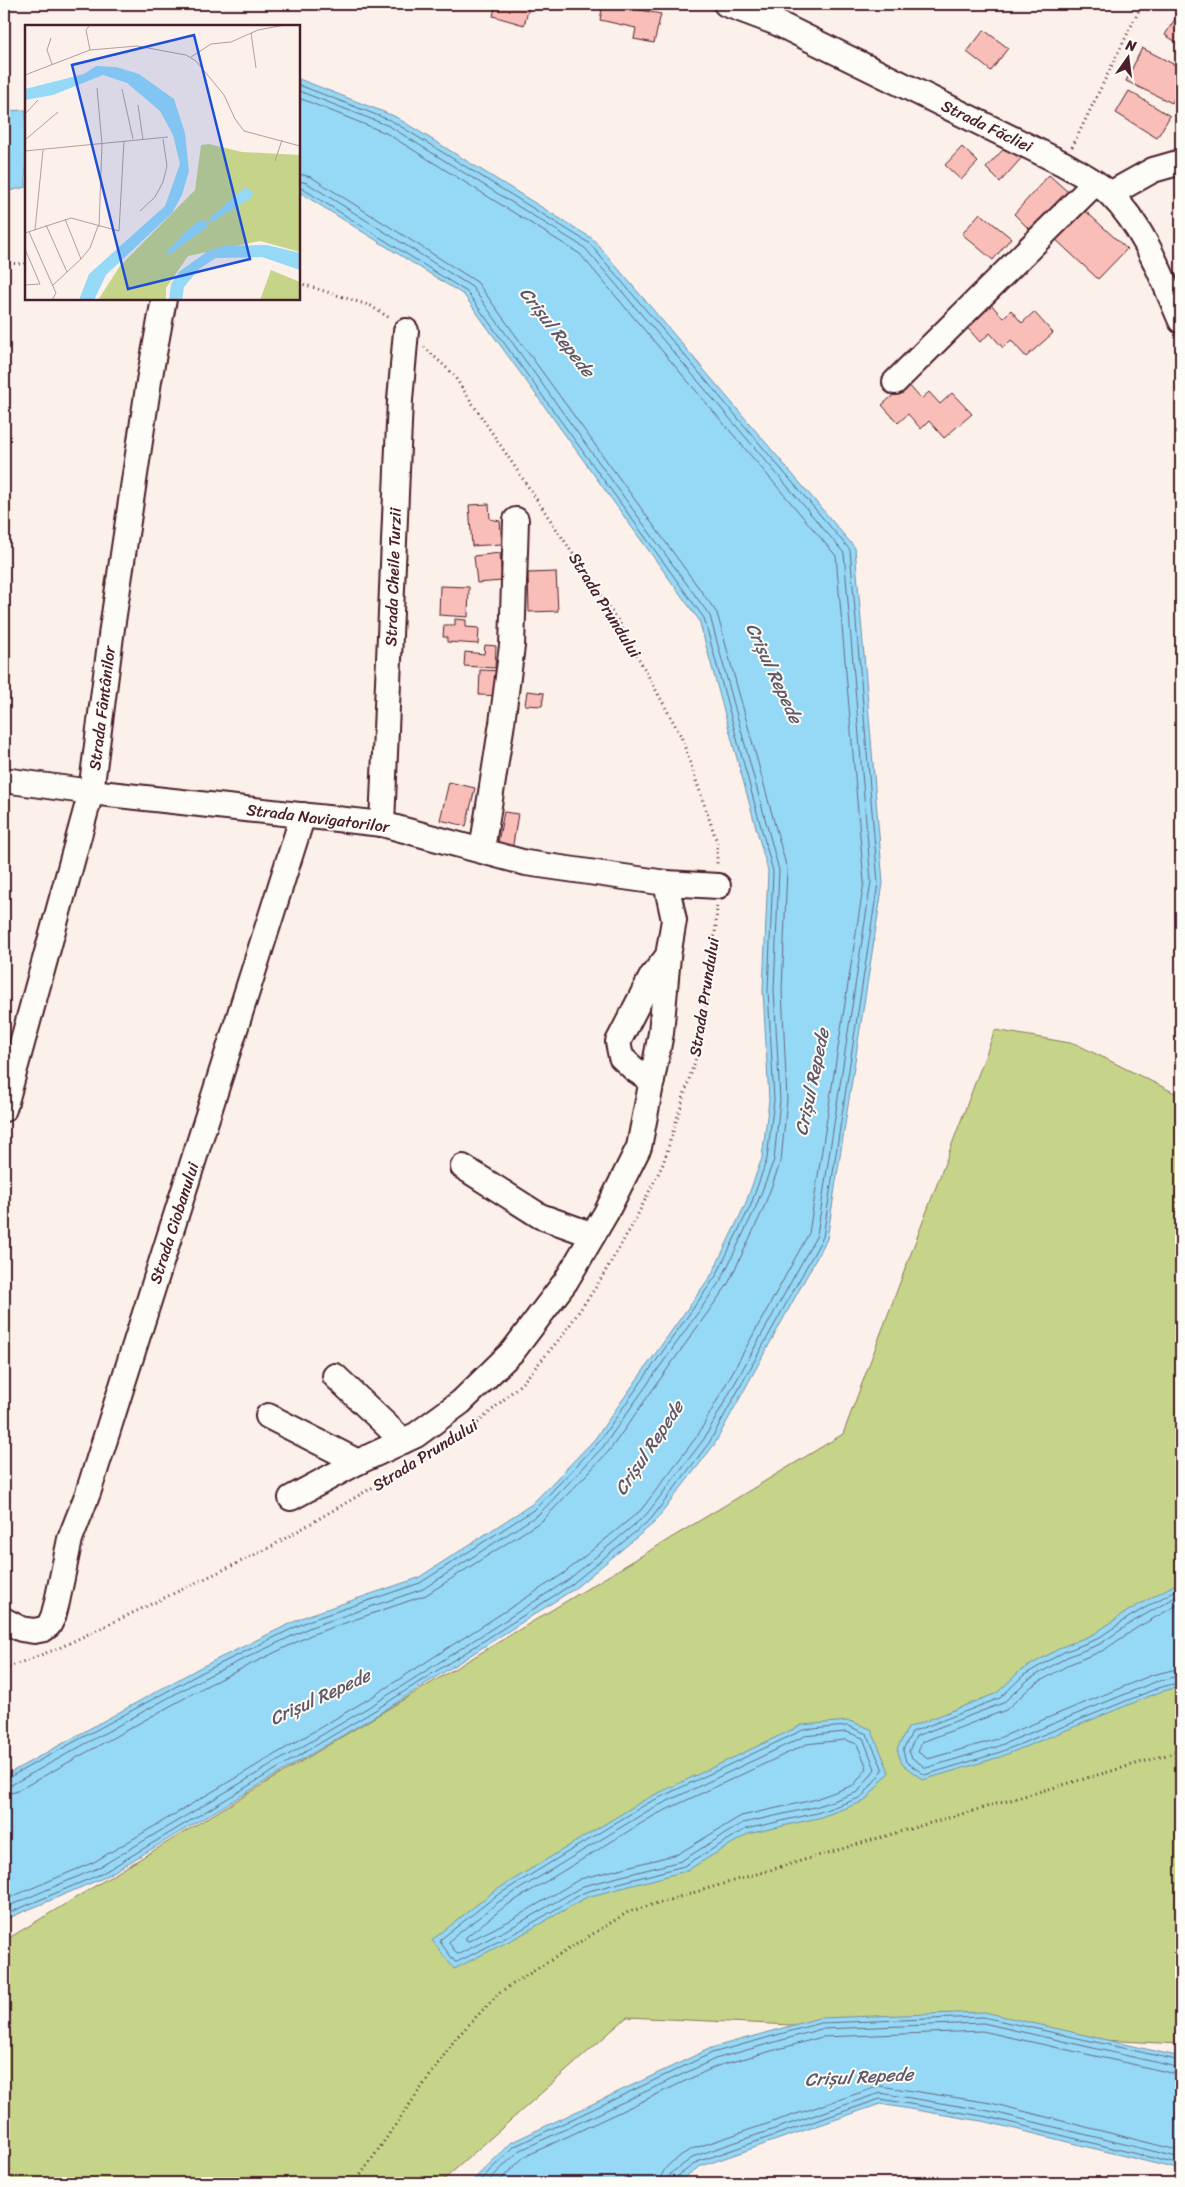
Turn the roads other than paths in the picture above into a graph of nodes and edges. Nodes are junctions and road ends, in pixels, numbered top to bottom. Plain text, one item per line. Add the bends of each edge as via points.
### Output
1 (726, 4) edge
2 (1181, 162) edge
3 (1103, 189) junction
4 (164, 300) edge
5 (1181, 321) edge
6 (406, 331) road end
7 (895, 382) dead end
8 (516, 520) dead end
9 (4, 780) edge
10 (91, 792) junction
11 (303, 816) junction
12 (382, 824) junction
13 (482, 850) junction
14 (666, 883) junction
15 (718, 886) road end
16 (668, 956) junction
17 (652, 1081) junction
18 (4, 1109) edge
19 (463, 1167) dead end
20 (593, 1235) junction
21 (335, 1376) dead end
22 (268, 1416) dead end
23 (403, 1441) junction
24 (358, 1462) junction
25 (291, 1498) dead end
26 (4, 1620) edge

1 - 3 street, Strada Făcliei via 777,23 1064,164
2 - 3 street
3 - 5 street, Strada Făcliei via 1130,216 1147,244
3 - 7 street
4 - 10 street, Strada Fântânilor via 148,381
6 - 12 street, Strada Cheile Turzii via 400,400
8 - 13 street via 512,646
9 - 10 street, Strada Navigatorilor
10 - 11 street, Strada Navigatorilor
10 - 18 street, Strada Fântânilor
11 - 12 street, Strada Navigatorilor
11 - 26 street, Strada Ciobanului via 88,1492 70,1539 54,1617 44,1628 34,1631 21,1629
12 - 13 street, Strada Navigatorilor
13 - 14 street, Strada Navigatorilor via 526,863
14 - 15 street, Strada Navigatorilor
14 - 16 street, Strada Prundului via 674,920
16 - 17 street, Strada Prundului via 661,1033
16 - 17 street via 652,976 618,1042 621,1057
17 - 20 street, Strada Prundului via 639,1146
19 - 20 street via 540,1216
20 - 23 street, Strada Prundului via 566,1282 513,1351 461,1402
21 - 23 street
22 - 24 street
23 - 24 street, Strada Prundului
24 - 25 street, Strada Prundului

